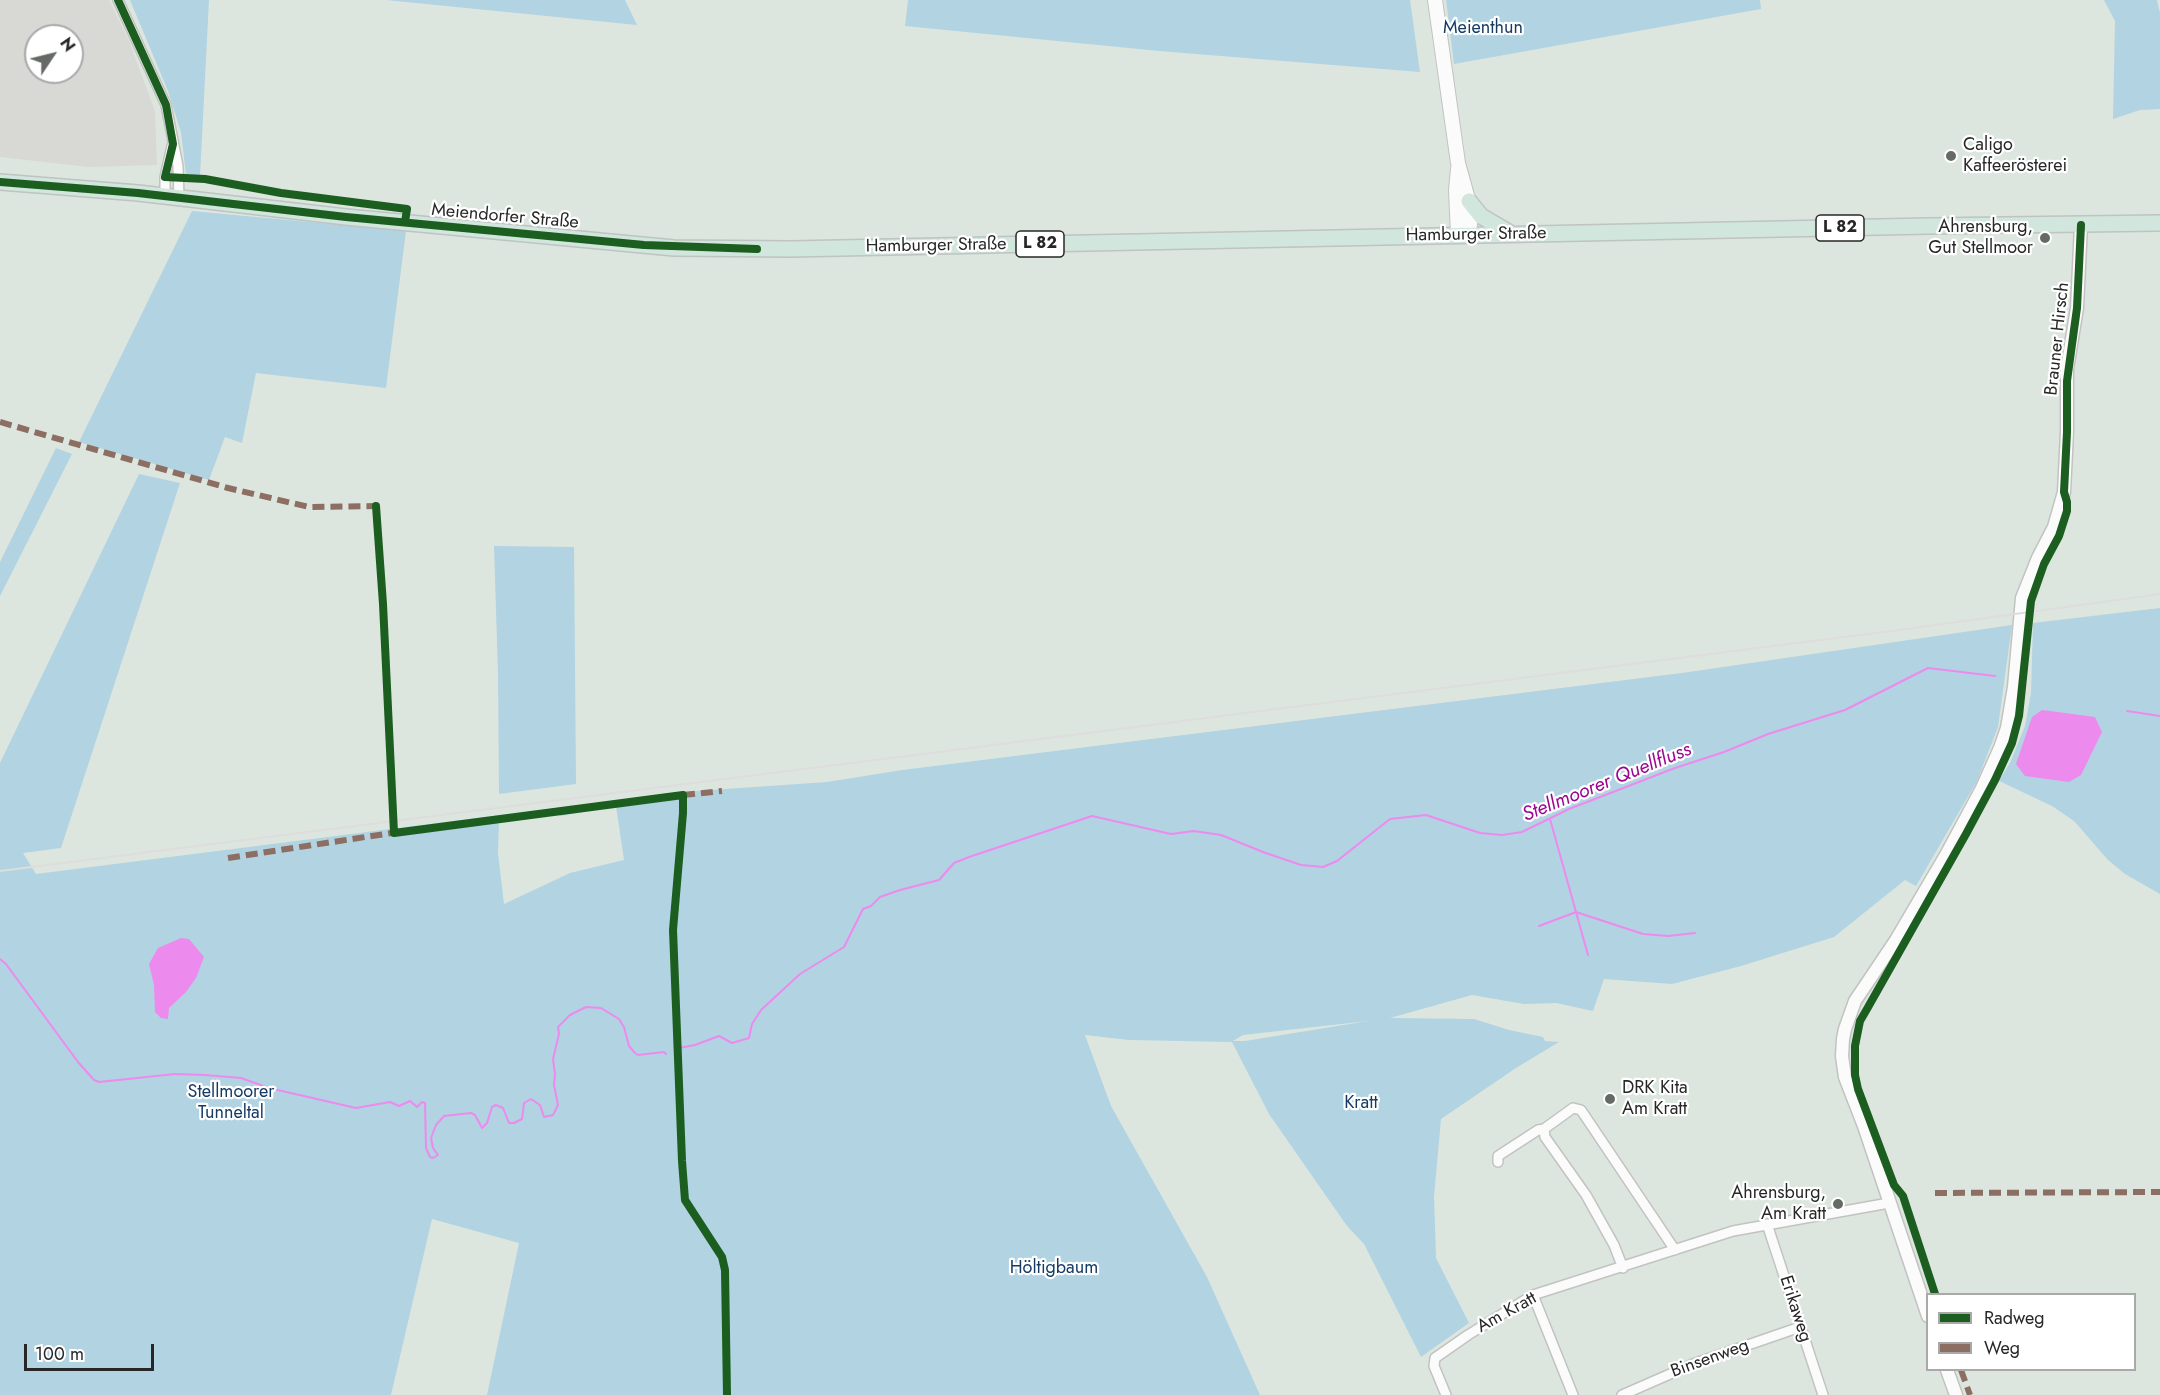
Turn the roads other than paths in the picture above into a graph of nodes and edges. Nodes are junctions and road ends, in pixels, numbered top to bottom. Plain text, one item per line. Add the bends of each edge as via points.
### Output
1 (118, 0) edge
2 (1435, 0) edge
3 (173, 144) junction
4 (1458, 163) junction
5 (0, 182) edge
6 (172, 197) junction
7 (1469, 201) junction
8 (2160, 223) edge
9 (2081, 225) junction
10 (1513, 234) junction
11 (1458, 235) junction
12 (791, 249) joint
13 (1544, 1129) junction
14 (1498, 1162) dead end
15 (1889, 1203) junction
16 (1767, 1224) junction
17 (1676, 1250) junction
18 (1623, 1268) junction
19 (1533, 1295) junction
20 (1926, 1310) edge
21 (1800, 1328) junction
22 (1947, 1371) edge
23 (1446, 1395) edge
24 (1573, 1395) edge
25 (1622, 1395) edge
26 (1823, 1395) edge
27 (1956, 1395) edge

1 - 3 street via 166,105
2 - 4 main road
3 - 6 street via 165,177
3 - 6 street via 180,178
4 - 7 main road
4 - 11 main road
5 - 6 main road, Meiendorfer Straße
6 - 12 main road, Meiendorfer Straße / L 82 via 644,246
7 - 10 main road via 1481,216
7 - 11 main road via 1472,222
8 - 9 main road, Hamburger Straße / L 82
9 - 10 main road, Hamburger Straße / L 82
9 - 15 street, Brauner Hirsch via 2077,308 2067,375 2064,492 2054,527 2022,598 2007,728 1972,808 1896,940 1862,989 1845,1029 1845,1077
10 - 11 main road, Hamburger Straße / L 82
11 - 12 main road, Hamburger Straße / L 82
13 - 14 street via 1498,1156
13 - 17 street via 1573,1108 1581,1110
13 - 18 street via 1545,1137 1586,1195
15 - 16 street, Am Kratt
15 - 20 street, Brauner Hirsch
16 - 17 street, Am Kratt
16 - 21 street, Erikaweg
17 - 18 street, Am Kratt
18 - 19 street, Am Kratt
19 - 23 street, Am Kratt via 1435,1358 1434,1366
19 - 24 street
21 - 25 street, Binsenweg via 1693,1364
21 - 26 street, Erikaweg
22 - 27 street

